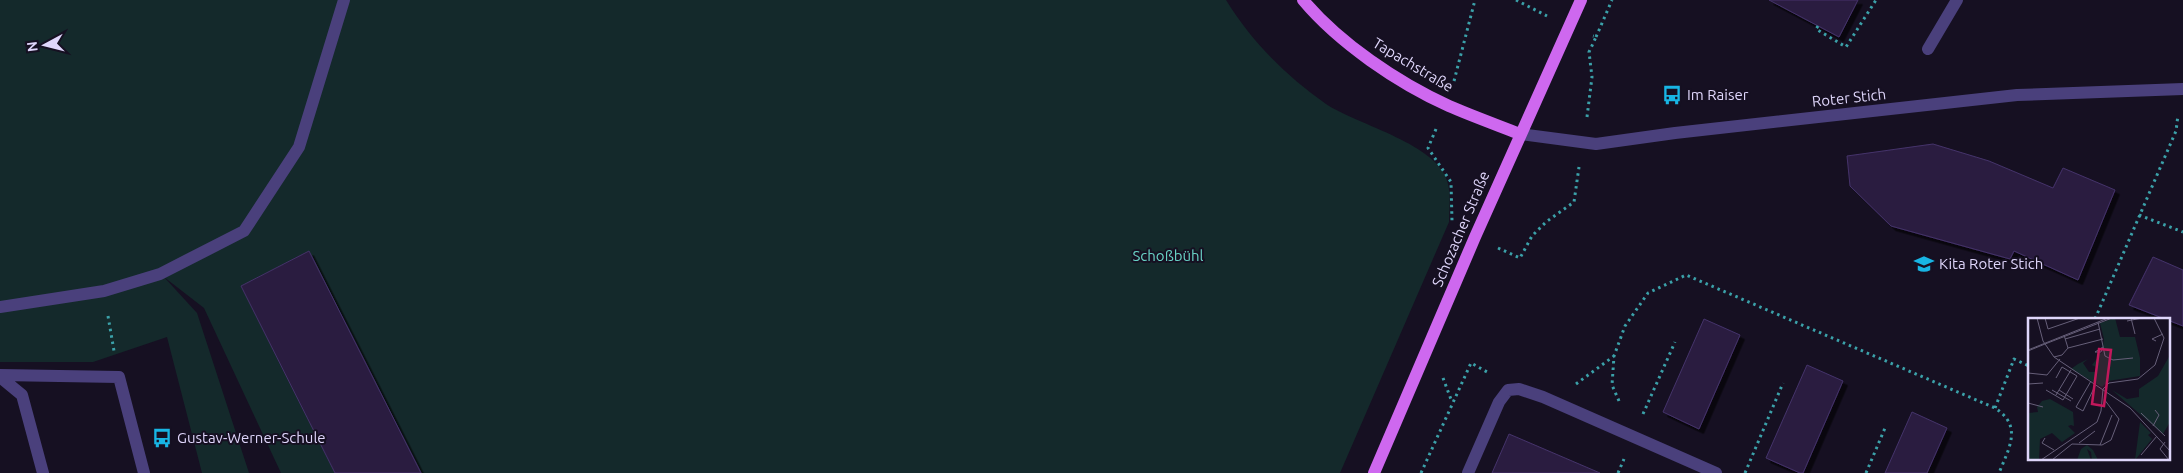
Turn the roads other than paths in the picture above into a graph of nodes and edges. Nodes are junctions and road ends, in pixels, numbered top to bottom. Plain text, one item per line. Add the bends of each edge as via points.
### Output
1 (344, 0) edge
2 (1303, 0) edge
3 (1582, 0) edge
4 (1957, 0) edge
5 (1928, 49) dead end
6 (2182, 89) edge
7 (1520, 134) junction
8 (0, 306) edge
9 (0, 376) edge
10 (43, 473) edge
11 (144, 473) edge
12 (1374, 473) edge
13 (1468, 473) edge
14 (1716, 473) edge

1 - 8 street via 299,147 244,231 160,274 104,291
2 - 7 main road, Tapachstraße via 1338,35 1409,85 1447,105
3 - 7 main road, Schozacher Straße
4 - 5 street
6 - 7 street, Roter Stich via 2016,96 1596,144
7 - 12 main road, Schozacher Straße
9 - 10 street via 22,395
9 - 11 street via 119,376
13 - 14 street via 1499,402 1508,390 1519,389

